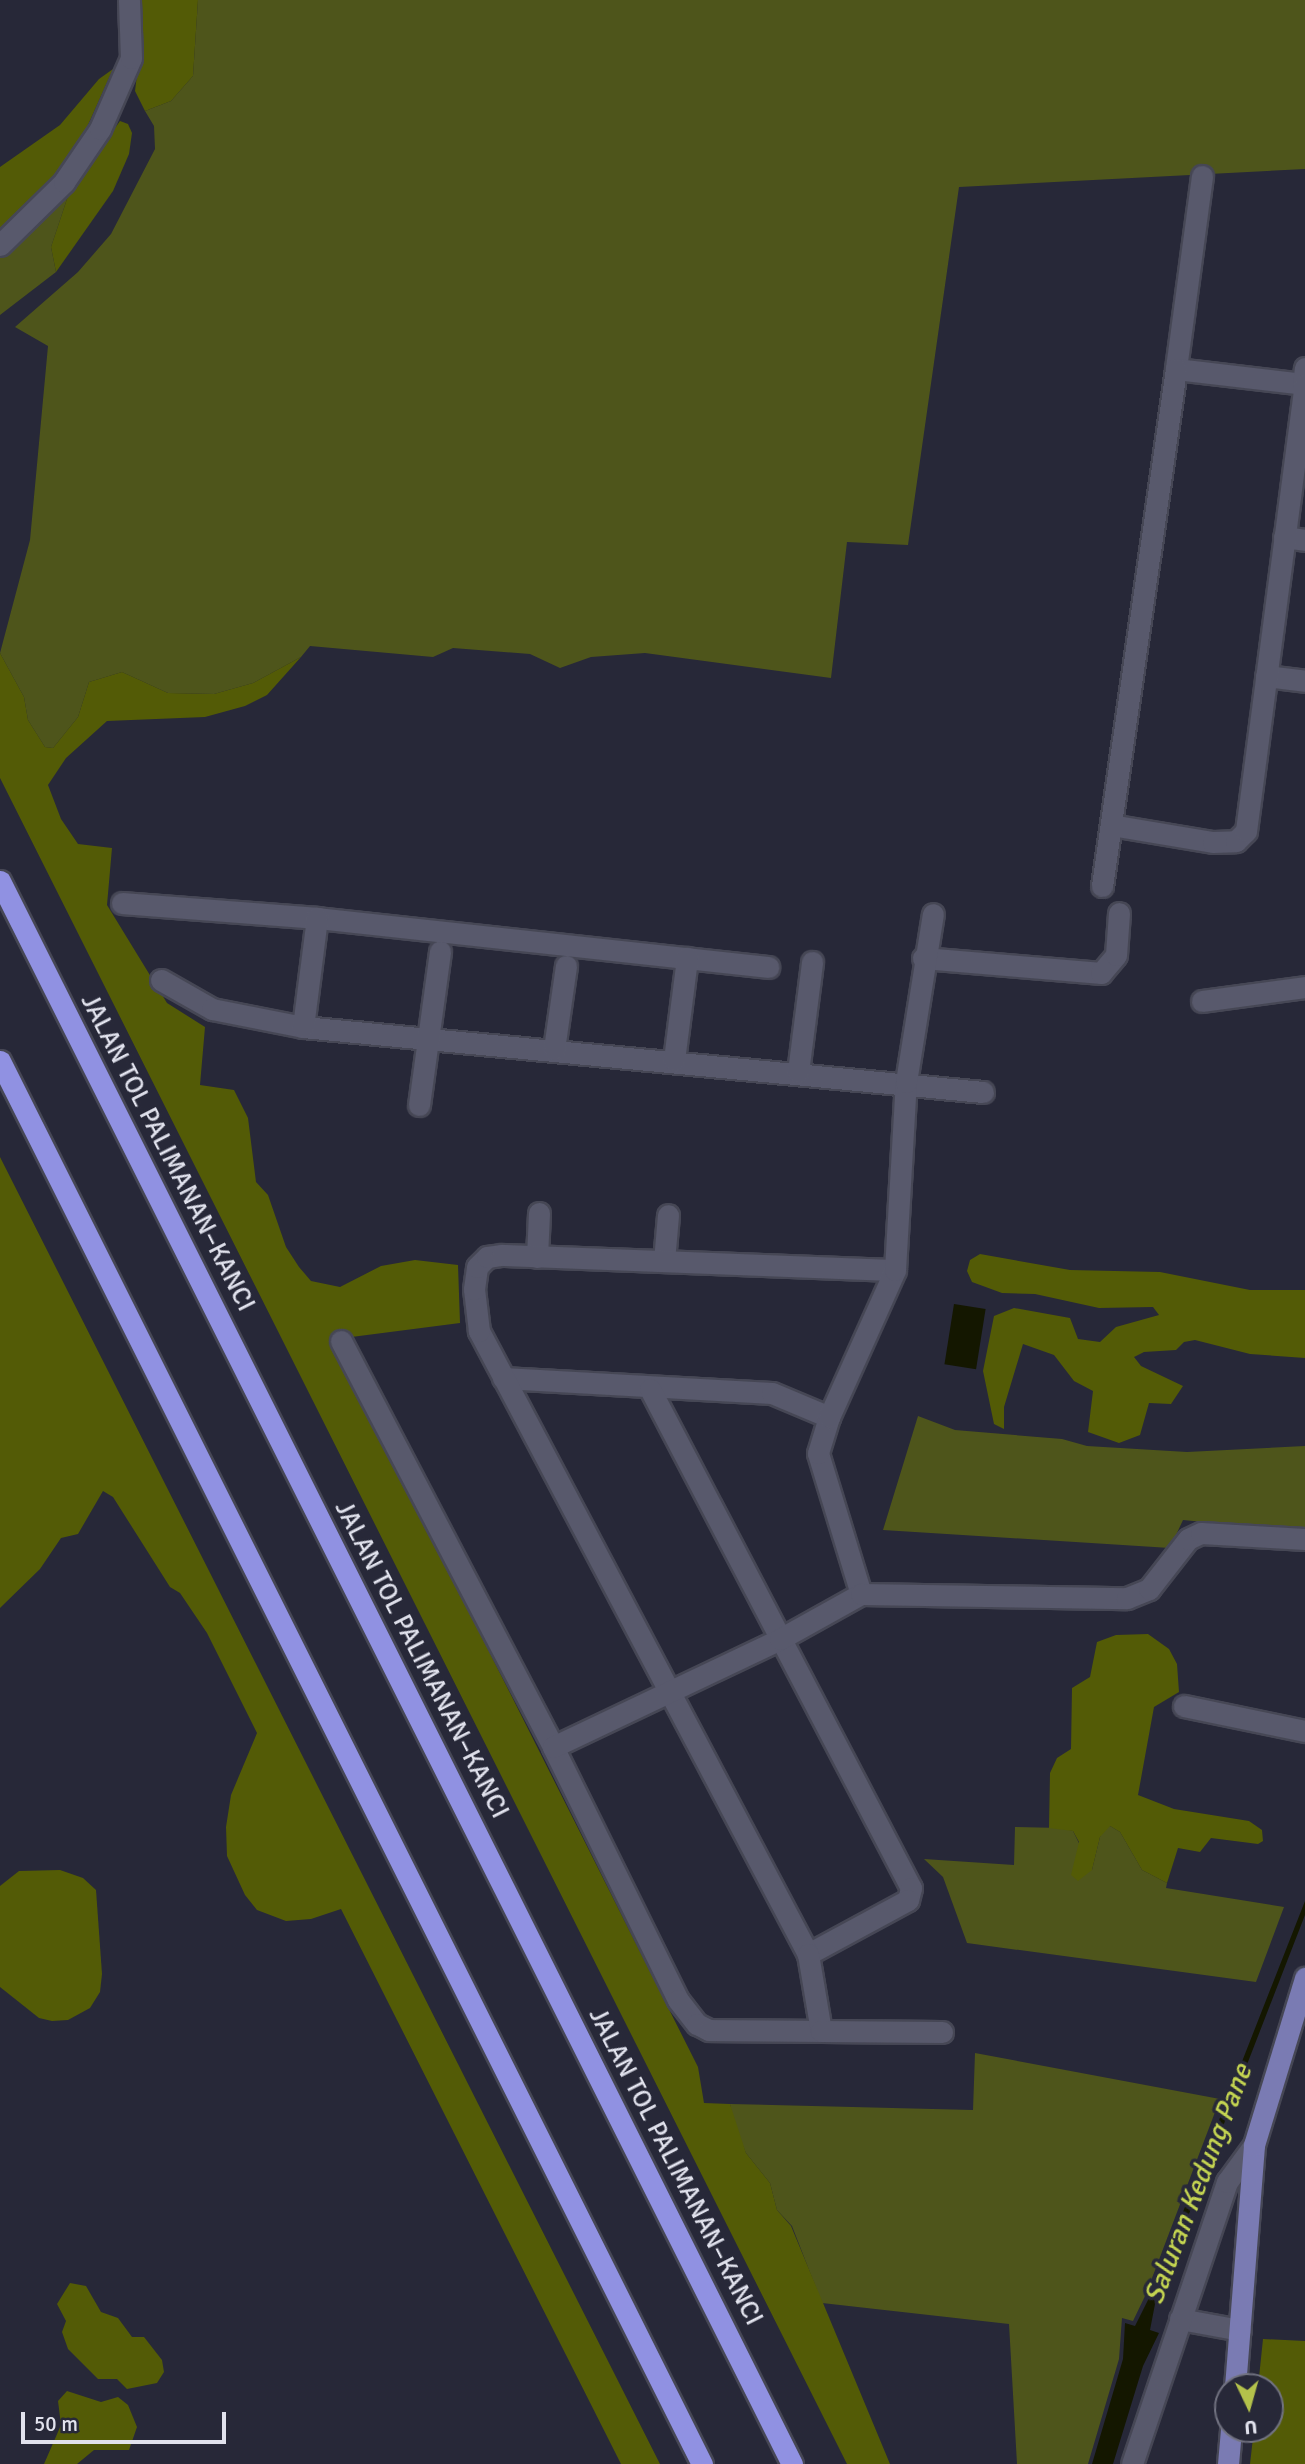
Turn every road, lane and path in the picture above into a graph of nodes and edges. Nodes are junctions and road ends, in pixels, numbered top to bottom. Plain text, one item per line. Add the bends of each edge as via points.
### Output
1 (129, 0) edge
2 (1202, 176) dead end
3 (0, 245) edge
4 (1176, 369) junction
5 (1304, 379) edge
6 (1294, 539) edge
7 (1266, 676) junction
8 (1305, 681) edge
9 (1111, 825) junction
10 (0, 881) edge
11 (1102, 886) dead end
12 (122, 904) dead end
13 (1119, 913) dead end
14 (933, 914) dead end
15 (317, 918) junction
16 (440, 951) dead end
17 (687, 958) junction
18 (923, 958) junction
19 (813, 962) dead end
20 (566, 966) dead end
21 (768, 967) dead end
22 (161, 979) dead end
23 (1305, 987) edge
24 (1202, 1000) dead end
25 (303, 1027) junction
26 (428, 1038) junction
27 (554, 1049) junction
28 (674, 1060) junction
29 (0, 1061) edge
30 (799, 1072) junction
31 (906, 1082) junction
32 (983, 1092) dead end
33 (419, 1105) dead end
34 (539, 1213) dead end
35 (668, 1215) dead end
36 (537, 1257) junction
37 (664, 1261) junction
38 (895, 1270) junction
39 (341, 1341) dead end
40 (503, 1378) junction
41 (650, 1389) junction
42 (829, 1417) junction
43 (1305, 1539) edge
44 (861, 1594) junction
45 (780, 1639) junction
46 (670, 1689) junction
47 (1184, 1706) dead end
48 (1305, 1731) edge
49 (553, 1747) junction
50 (808, 1955) junction
51 (1305, 1978) edge
52 (821, 2031) junction
53 (942, 2032) dead end
54 (1254, 2145) junction
55 (1180, 2319) junction
56 (1240, 2330) junction
57 (1236, 2373) edge
58 (1230, 2443) edge
59 (702, 2464) edge
60 (792, 2464) edge
61 (1132, 2464) edge
62 (1228, 2464) edge

1 - 3 street via 131,58 100,129 64,181
2 - 4 street
4 - 5 street
4 - 9 street
5 - 6 street
6 - 7 street
7 - 8 street
7 - 9 street via 1247,831 1236,841
9 - 11 street
10 - 60 highway, JALAN TOL PALIMANAN–KANCI
12 - 15 street
13 - 18 street via 1116,955 1101,973
14 - 18 street
15 - 17 street
15 - 25 street
16 - 26 street
17 - 21 street
17 - 28 street
18 - 31 street
19 - 30 street
20 - 27 street
22 - 25 street via 212,1009
23 - 24 street
25 - 26 street
26 - 27 street
26 - 33 street
27 - 28 street
28 - 30 street
29 - 59 highway
30 - 31 street
31 - 32 street
31 - 38 street
34 - 36 street
35 - 37 street
36 - 37 street
36 - 40 street via 487,1257 477,1267 474,1289 480,1331
37 - 38 street
38 - 42 street
39 - 49 street
40 - 41 street
40 - 46 street
41 - 42 street via 772,1393
41 - 45 street
42 - 44 street via 818,1454
43 - 44 street via 1201,1533 1188,1539 1149,1589 1127,1598
44 - 45 street
45 - 46 street
45 - 50 street via 911,1888 908,1900
46 - 49 street
46 - 50 street
47 - 48 street
49 - 52 street via 678,2000 697,2024 709,2030
50 - 52 street
51 - 54 main road
52 - 53 street
54 - 55 street via 1227,2182
54 - 56 main road
55 - 56 street
55 - 61 street
56 - 57 main road
58 - 62 main road

